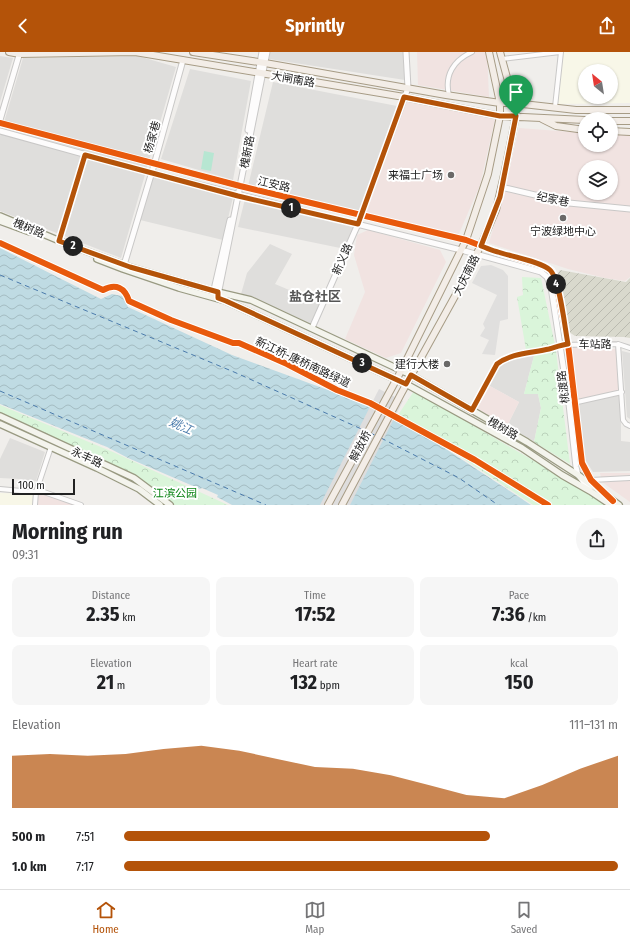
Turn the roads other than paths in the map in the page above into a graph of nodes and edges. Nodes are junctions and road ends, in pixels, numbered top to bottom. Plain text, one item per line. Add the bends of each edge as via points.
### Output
1 (9, 52) edge
2 (193, 52) edge
3 (262, 52) edge
4 (267, 52) edge
5 (406, 52) edge
6 (472, 52) edge
7 (490, 52) edge
8 (500, 52) edge
9 (561, 52) edge
10 (20, 53) edge
11 (502, 59) junction
12 (183, 60) junction
13 (262, 63) junction
14 (260, 73) junction
15 (408, 88) junction
16 (448, 95) junction
17 (404, 97) junction
18 (500, 103) junction
19 (514, 103) junction
20 (540, 107) junction
21 (555, 107) junction
22 (630, 108) edge
23 (500, 116) junction
24 (516, 116) junction
25 (539, 118) junction
26 (578, 120) edge
27 (618, 121) edge
28 (630, 121) edge
29 (0, 122) edge
30 (578, 129) edge
31 (0, 131) edge
32 (618, 131) edge
33 (630, 132) edge
34 (85, 155) junction
35 (154, 165) junction
36 (152, 174) junction
37 (238, 186) junction
38 (501, 187) junction
39 (237, 195) junction
40 (630, 209) edge
41 (361, 215) junction
42 (0, 216) edge
43 (0, 221) edge
44 (358, 224) junction
45 (466, 240) junction
46 (59, 241) junction
47 (481, 246) junction
48 (461, 250) junction
49 (476, 254) junction
50 (124, 265) junction
51 (543, 266) joint
52 (541, 272) joint
53 (215, 294) junction
54 (312, 328) junction
55 (568, 344) junction
56 (618, 344) junction
57 (559, 345) junction
58 (630, 348) edge
59 (401, 371) junction
60 (411, 375) junction
61 (396, 380) junction
62 (406, 384) junction
63 (622, 392) junction
64 (572, 403) junction
65 (472, 410) junction
66 (0, 416) edge
67 (0, 424) edge
68 (630, 426) edge
69 (51, 447) junction
70 (578, 474) junction
71 (630, 478) edge
72 (591, 480) junction
73 (0, 489) edge
74 (590, 491) junction
75 (36, 492) junction
76 (612, 503) edge
77 (35, 505) edge
78 (81, 505) edge
79 (160, 505) edge
80 (170, 505) edge
81 (328, 505) edge
82 (342, 505) edge
83 (620, 505) edge

1 - 10 main road, 大闸南路
2 - 13 main road, 大闸南路
3 - 13 street, 槐新路
4 - 13 street, 槐新路
5 - 15 street, 新义路
6 - 16 street via 455,64 447,82
7 - 18 main road, 大庆南路
8 - 11 main road, 大庆南路
9 - 11 street
9 - 21 street
10 - 12 main road, 大闸南路 via 135,52
10 - 29 street
11 - 19 main road, 大庆南路
12 - 14 main road, 大闸南路
12 - 35 street, 杨家巷
13 - 14 street, 槐新路
13 - 15 main road, 大闸南路
14 - 17 main road, 大闸南路
14 - 37 street, 槐新路
15 - 16 main road, 大闸南路
15 - 17 street, 新义路
16 - 18 main road, 大闸南路
17 - 23 main road, 大闸南路
17 - 41 street, 新义路
18 - 19 main road, 大闸南路
18 - 23 main road, 大庆南路
19 - 20 main road, 大闸南路
19 - 24 main road, 大庆南路
20 - 21 main road
20 - 22 main road, 大闸南路 via 576,110
21 - 22 main road
23 - 24 main road, 大闸南路
23 - 45 main road, 大庆南路 via 488,174
24 - 25 main road, 大闸南路
24 - 38 main road, 大庆南路
25 - 26 main road, 大闸南路
25 - 30 main road via 556,126
27 - 28 main road
29 - 35 street, 江安路
31 - 34 street, 江安路
32 - 33 main road
34 - 36 street, 江安路
34 - 46 street
35 - 36 street, 杨家巷
35 - 37 street, 江安路
36 - 39 street, 江安路
36 - 50 street, 杨家巷
37 - 39 street, 槐新路
37 - 41 street, 江安路
38 - 40 street, 纪家巷 via 569,203
38 - 47 main road, 大庆南路 via 496,210
39 - 44 street, 江安路
39 - 53 street, 槐新路
41 - 44 street, 新义路
41 - 45 street, 江安路
42 - 46 main road, 槐树路
43 - 53 main road, 槐树路 via 123,269
44 - 48 street, 江安路
44 - 54 street, 新义路
45 - 47 street, 江安路
45 - 48 main road, 大庆南路
46 - 50 main road, 槐树路
47 - 49 main road, 大庆南路
47 - 51 street, 江安路
48 - 49 street, 江安路
48 - 59 main road, 大庆南路
49 - 52 street, 江安路
49 - 60 main road, 大庆南路
50 - 53 main road, 槐树路
51 - 55 street, 桃渡路 via 551,270 555,277
52 - 57 street, 桃渡路 via 547,276 551,287
53 - 54 main road, 槐树路 via 251,300
53 - 61 main road, 槐树路
54 - 59 main road, 槐树路
55 - 56 street, 车站路
55 - 57 street, 车站路
55 - 64 street, 桃渡路
56 - 58 street, 车站路
56 - 63 street
57 - 64 street, 桃渡路
57 - 65 street, 车站路 via 504,359 497,364
59 - 60 main road, 槐树路
59 - 61 main road, 大庆南路
60 - 62 main road, 大庆南路
60 - 65 main road, 槐树路
61 - 62 main road, 槐树路
61 - 81 main road, 解放桥
62 - 74 main road, 槐树路 via 522,448
62 - 82 main road, 解放桥
63 - 64 street
63 - 68 street via 623,420
64 - 70 street, 桃渡路
64 - 72 street, 桃渡路 via 582,463
65 - 70 main road, 槐树路
66 - 80 main road, 永丰路 via 134,478
67 - 69 main road, 永丰路
69 - 75 street
69 - 79 main road, 永丰路 via 139,489
70 - 74 street, 桃渡路
70 - 76 main road, 槐树路
71 - 72 street
72 - 76 street, 桃渡路
73 - 75 street
74 - 76 main road, 槐树路
75 - 77 street
75 - 78 street via 47,492
76 - 83 main road, 槐树路

